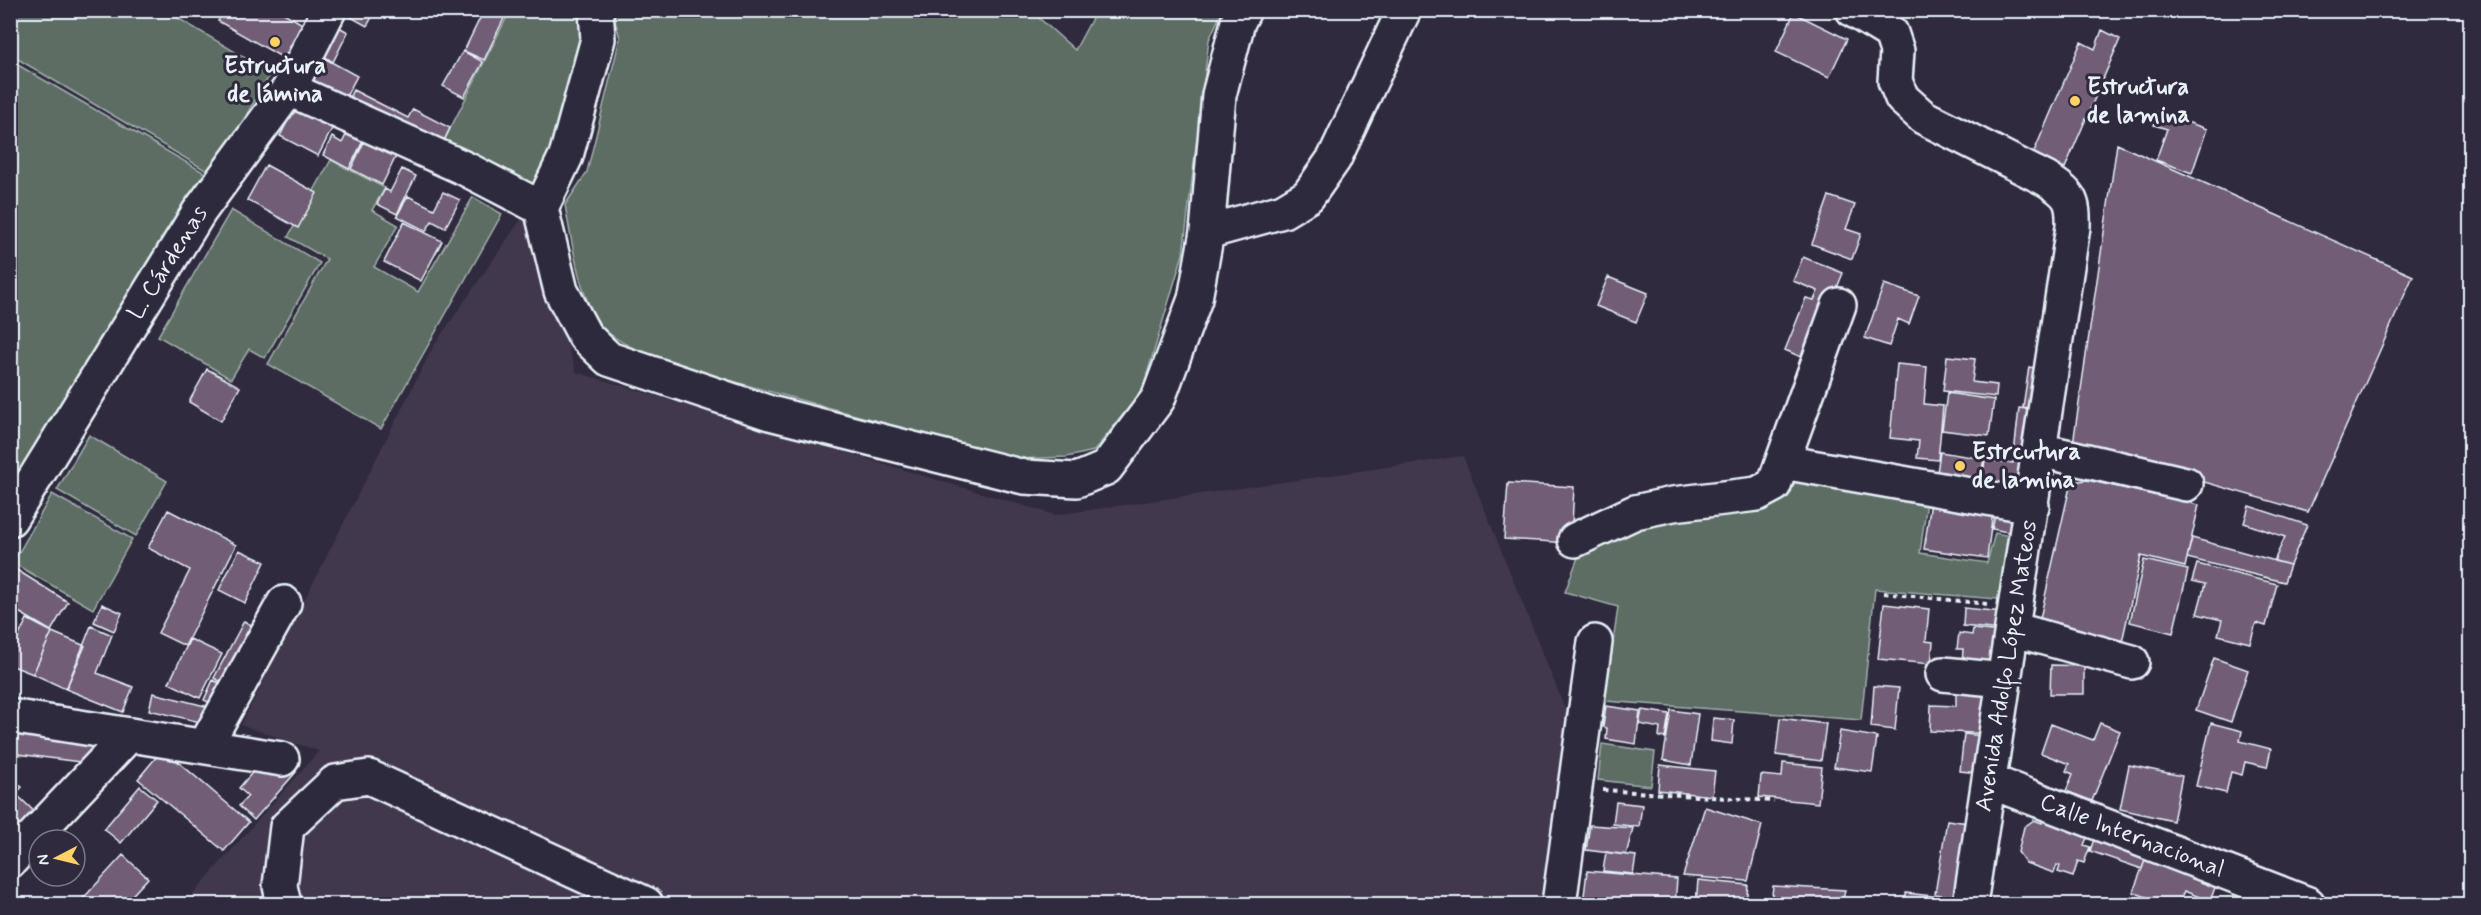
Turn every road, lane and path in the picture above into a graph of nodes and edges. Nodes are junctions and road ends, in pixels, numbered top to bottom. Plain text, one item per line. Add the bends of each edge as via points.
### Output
1 (329, 10) edge
2 (596, 10) edge
3 (1244, 10) edge
4 (1404, 10) edge
5 (1853, 10) edge
6 (289, 88) junction
7 (541, 208) junction
8 (1207, 232) junction
9 (1839, 305) dead end
10 (2040, 450) junction
11 (1783, 462) junction
12 (2186, 484) dead end
13 (2032, 506) junction
14 (10, 519) edge
15 (1575, 540) dead end
16 (1884, 593) dead end
17 (284, 603) dead end
18 (2014, 618) junction
19 (1595, 642) dead end
20 (2132, 662) dead end
21 (1943, 674) dead end
22 (2004, 680) junction
23 (10, 716) edge
24 (128, 736) junction
25 (205, 746) junction
26 (282, 759) dead end
27 (1989, 781) junction
28 (1575, 788) junction
29 (1774, 801) dead end
30 (10, 861) edge
31 (284, 904) edge
32 (646, 904) edge
33 (1559, 904) edge
34 (1970, 904) edge
35 (2306, 904) edge

1 - 6 street, L. Cárdenas
2 - 7 street via 598,39 569,146
3 - 8 street via 1219,95
4 - 8 street via 1334,159 1308,196 1283,211
5 - 10 street, Avenida Adolfo López Mateos via 1891,33 1897,51 1895,81 1902,98 1923,117 2065,190 2074,207
6 - 7 street
6 - 14 street, L. Cárdenas via 199,212
7 - 8 street via 561,291 585,336 609,359 782,416 1024,477 1077,480 1106,468 1158,399 1196,299
9 - 11 street
10 - 12 street
10 - 13 street, Avenida Adolfo López Mateos
11 - 13 street
11 - 15 street via 1774,484 1757,494 1635,512
13 - 18 street, Avenida Adolfo López Mateos
16 - 18 path
17 - 25 street
18 - 20 street
18 - 22 street, Avenida Adolfo López Mateos
19 - 28 street
21 - 22 street
22 - 27 street, Avenida Adolfo López Mateos
23 - 24 street
24 - 25 street
24 - 30 street
25 - 26 street
27 - 34 street, Avenida Adolfo López Mateos
27 - 35 street, Calle Internacional
28 - 29 path
28 - 33 street
31 - 32 street via 280,886 287,827 335,782 369,777

